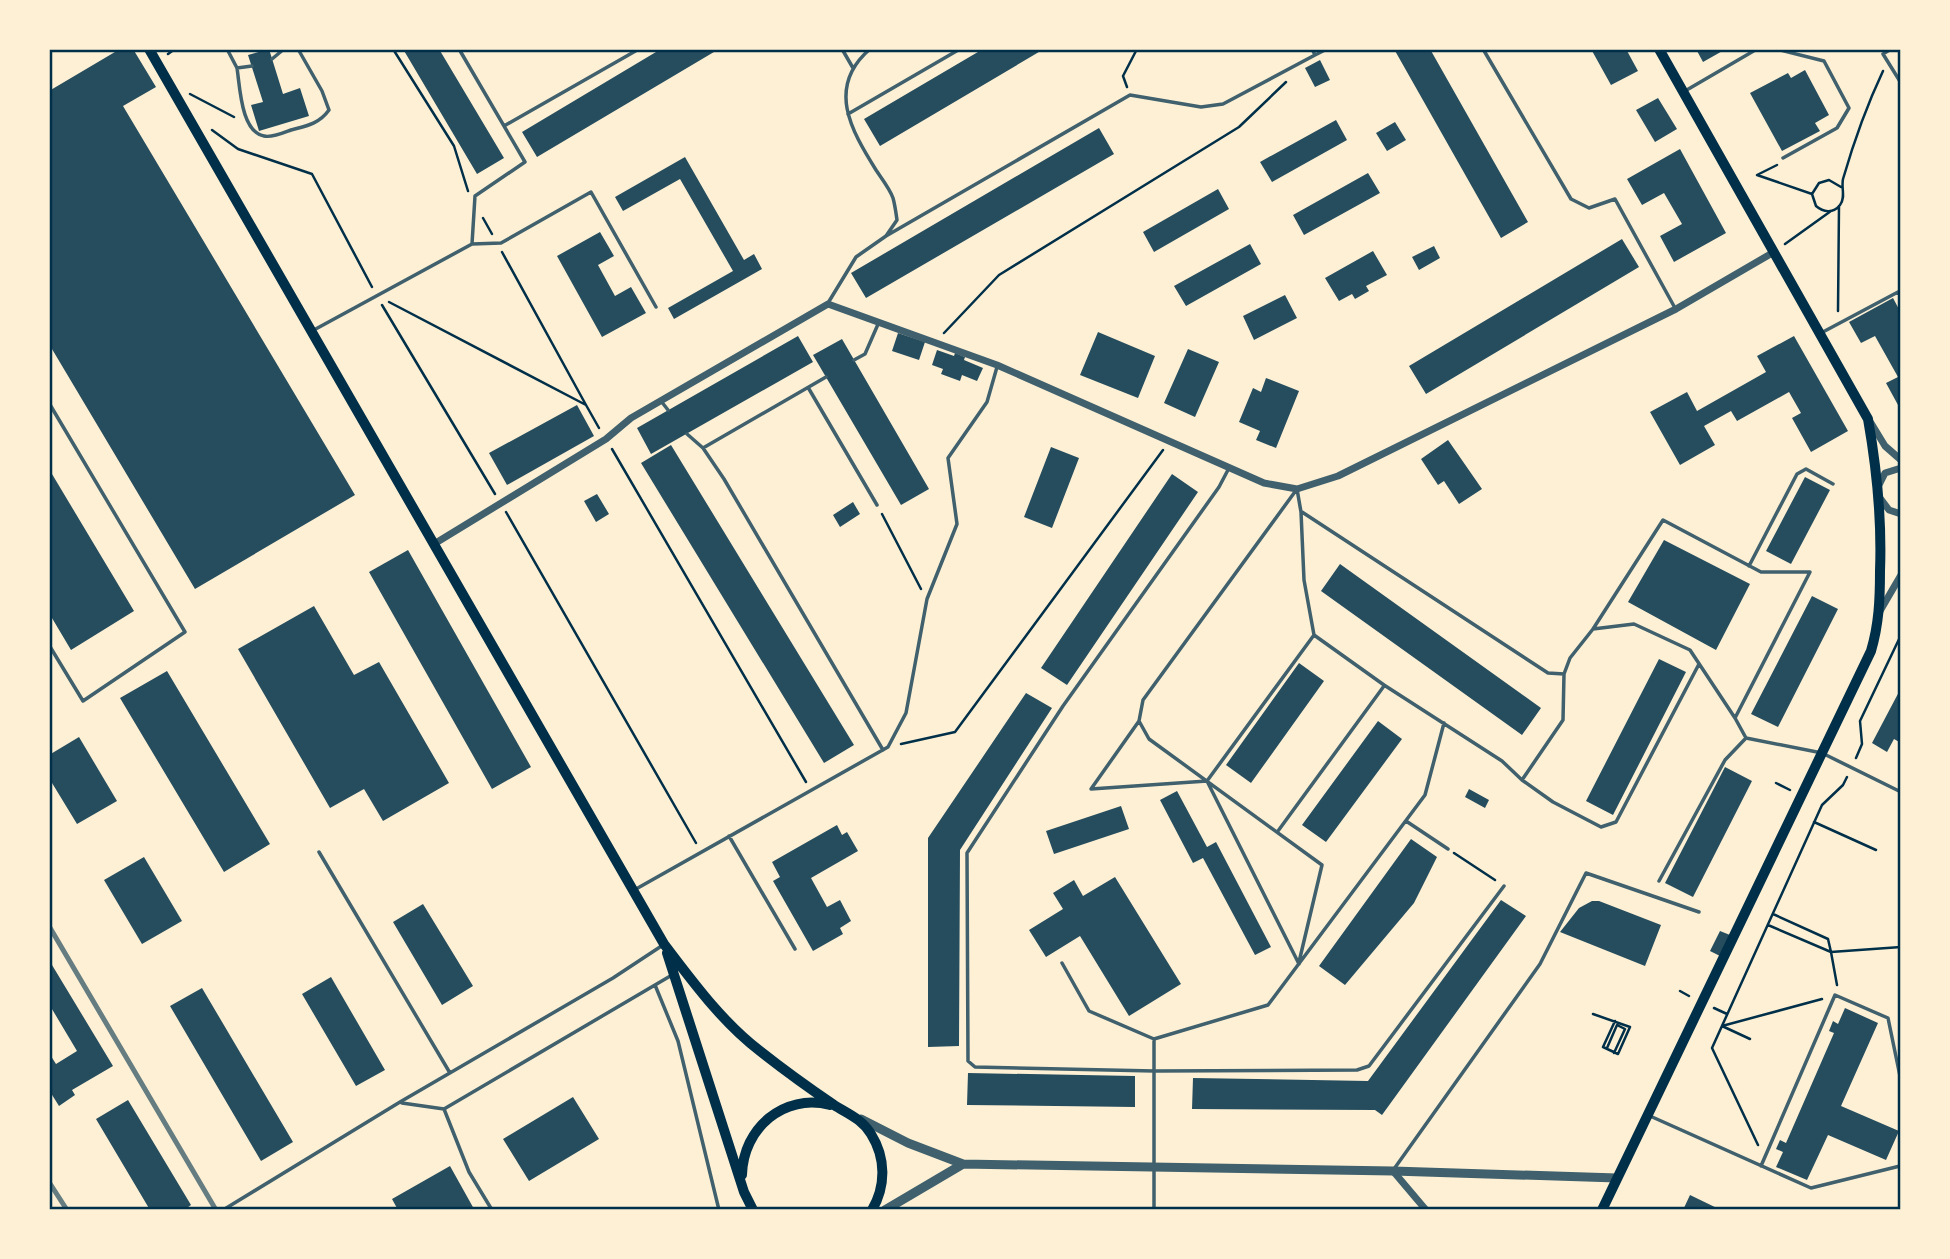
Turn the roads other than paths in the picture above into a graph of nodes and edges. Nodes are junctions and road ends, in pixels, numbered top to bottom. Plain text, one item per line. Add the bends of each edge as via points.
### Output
1 (227, 49) edge
2 (284, 49) edge
3 (298, 49) edge
4 (459, 49) edge
5 (639, 49) edge
6 (842, 49) edge
7 (870, 49) edge
8 (960, 49) edge
9 (1312, 49) edge
10 (1327, 49) edge
11 (1483, 49) edge
12 (1659, 49) edge
13 (1757, 49) edge
14 (1776, 49) edge
15 (1891, 49) edge
16 (152, 53) edge
17 (1315, 55) junction
18 (272, 60) dead end
19 (252, 66) dead end
20 (237, 68) junction
21 (853, 68) junction
22 (1901, 83) edge
23 (1683, 92) junction
24 (848, 114) junction
25 (504, 126) junction
26 (1783, 158) dead end
27 (886, 236) junction
28 (472, 244) junction
29 (1774, 253) junction
30 (1901, 296) edge
31 (828, 304) junction
32 (656, 307) dead end
33 (1676, 309) junction
34 (880, 322) junction
35 (311, 331) junction
36 (1820, 334) junction
37 (854, 360) dead end
38 (997, 365) junction
39 (826, 377) dead end
40 (808, 388) junction
41 (661, 401) junction
42 (49, 403) edge
43 (668, 410) dead end
44 (1868, 418) junction
45 (687, 434) dead end
46 (703, 448) junction
47 (1901, 460) edge
48 (1229, 468) junction
49 (1901, 468) edge
50 (1833, 484) dead end
51 (1297, 489) junction
52 (1879, 492) junction
53 (877, 505) road end
54 (1301, 512) junction
55 (1901, 514) edge
56 (434, 544) junction
57 (1749, 566) junction
58 (1901, 575) edge
59 (1880, 612) junction
60 (1593, 629) junction
61 (1314, 635) junction
62 (49, 645) edge
63 (1699, 664) junction
64 (1564, 674) junction
65 (1384, 685) junction
66 (1735, 718) junction
67 (1139, 721) junction
68 (1444, 723) junction
69 (1746, 738) junction
70 (885, 749) junction
71 (1822, 753) junction
72 (1522, 780) junction
73 (1207, 781) junction
74 (1901, 792) edge
75 (1406, 821) junction
76 (1278, 831) junction
77 (729, 836) junction
78 (1448, 849) road end
79 (320, 852) dead end
80 (1659, 881) dead end
81 (1504, 886) road end
82 (634, 890) junction
83 (1699, 912) dead end
84 (664, 944) junction
85 (795, 948) dead end
86 (1062, 963) dead end
87 (1299, 964) junction
88 (674, 974) junction
89 (655, 985) junction
90 (1154, 1039) junction
91 (1154, 1072) junction
92 (450, 1073) junction
93 (1901, 1081) edge
94 (400, 1102) junction
95 (836, 1106) junction
96 (444, 1110) junction
97 (1648, 1115) junction
98 (856, 1117) junction
99 (1901, 1163) edge
100 (963, 1164) junction
101 (1154, 1166) junction
102 (1761, 1166) junction
103 (1393, 1171) junction
104 (1617, 1178) junction
105 (744, 1192) junction
106 (223, 1210) edge
107 (492, 1210) edge
108 (719, 1210) edge
109 (751, 1210) edge
110 (872, 1210) edge
111 (885, 1210) edge
112 (1154, 1210) edge
113 (1426, 1210) edge
114 (1602, 1210) edge

1 - 20 lane
2 - 18 lane
3 - 20 lane via 329,110 321,121 278,135 253,132 245,117
4 - 25 lane
5 - 25 lane
6 - 21 lane
7 - 21 lane
8 - 24 lane
9 - 17 lane
10 - 17 lane
11 - 33 lane via 1571,199 1589,208 1615,199
12 - 23 main road
13 - 23 lane
14 - 26 lane via 1824,61 1849,108 1837,128
15 - 22 lane via 1883,54
16 - 35 main road
17 - 27 lane via 1223,104 1201,107 1130,95
19 - 20 lane
21 - 24 lane via 847,78
23 - 29 main road
24 - 27 lane via 893,197 897,220
25 - 28 lane via 525,162 475,196
27 - 31 lane via 856,257
28 - 32 lane via 501,243 591,192
28 - 35 lane
29 - 33 street
29 - 36 main road
30 - 36 lane via 1898,292
31 - 34 street
31 - 41 street
33 - 51 street via 1338,476
34 - 37 lane via 865,354
34 - 38 street
35 - 56 main road
36 - 44 main road
38 - 48 street
38 - 70 lane via 987,402 948,458 957,524 927,599 906,713
39 - 40 lane
40 - 46 lane
40 - 53 lane
41 - 43 lane
41 - 56 street
42 - 62 lane via 185,632 83,701
44 - 47 street via 1885,446
44 - 52 main road
45 - 46 lane
46 - 70 lane
48 - 51 street via 1264,483
48 - 91 lane via 967,853 968,1061 975,1068
49 - 52 street via 1885,473
50 - 57 lane via 1806,469 1797,474
51 - 54 lane
51 - 67 lane via 1143,700
52 - 55 street via 1889,510
52 - 59 main road
54 - 61 lane via 1304,580
54 - 64 lane via 1548,673
56 - 82 main road
57 - 60 lane via 1663,520
57 - 66 lane via 1761,572 1810,572
58 - 59 street
59 - 71 main road via 1871,651
60 - 63 lane via 1634,624 1690,650
60 - 64 lane via 1570,658
61 - 65 lane
61 - 73 lane
63 - 66 lane
63 - 72 lane via 1616,822 1601,827
64 - 72 lane via 1563,720
65 - 68 lane
65 - 76 lane
66 - 69 lane
67 - 73 lane via 1149,739
67 - 73 lane via 1091,789
68 - 72 lane via 1502,761
68 - 75 lane via 1425,795
69 - 71 lane
69 - 80 lane via 1725,760
70 - 77 lane
71 - 74 lane
71 - 97 main road
73 - 76 lane
73 - 87 lane
75 - 78 lane
75 - 87 lane
76 - 87 lane via 1322,865
77 - 82 lane
77 - 85 lane
79 - 92 lane
81 - 91 lane via 1369,1066 1357,1070
82 - 84 main road
83 - 103 lane via 1586,873 1541,964
84 - 88 main road
84 - 92 lane
84 - 95 main road via 709,1003 758,1050
86 - 90 lane via 1089,1011
87 - 90 lane via 1268,1005
88 - 89 lane
88 - 105 main road
89 - 96 lane
89 - 108 lane via 678,1041
90 - 91 lane
91 - 101 lane
92 - 94 lane
93 - 102 lane via 1888,1018 1835,995
94 - 96 lane
94 - 106 lane
95 - 98 main road
95 - 105 main road via 794,1104 759,1126 744,1157
96 - 107 lane via 469,1172
97 - 102 lane
97 - 104 main road
98 - 100 street
98 - 110 main road via 879,1149 883,1169
99 - 102 lane via 1811,1188
100 - 101 street
100 - 111 street
101 - 103 street
101 - 112 lane
103 - 104 street
103 - 113 street
104 - 114 main road
105 - 109 main road

